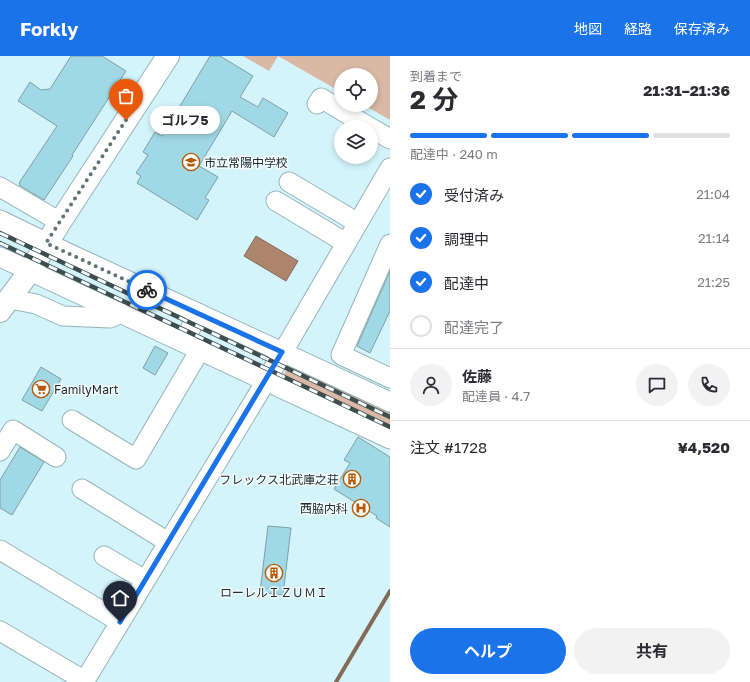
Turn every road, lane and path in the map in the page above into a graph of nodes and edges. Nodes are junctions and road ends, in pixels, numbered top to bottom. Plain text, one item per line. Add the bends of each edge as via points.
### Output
1 (168, 56) edge
2 (317, 104) dead end
3 (357, 120) edge
4 (378, 132) edge
5 (390, 139) edge
6 (390, 168) edge
7 (289, 182) dead end
8 (0, 187) edge
9 (276, 201) dead end
10 (0, 220) edge
11 (60, 222) junction
12 (358, 223) junction
13 (46, 243) junction
14 (346, 243) junction
15 (390, 244) edge
16 (0, 257) edge
17 (30, 271) junction
18 (2, 309) edge
19 (121, 313) junction
20 (198, 313) junction
21 (192, 346) junction
22 (282, 352) junction
23 (390, 378) edge
24 (266, 381) junction
25 (390, 402) edge
26 (72, 420) dead end
27 (390, 439) edge
28 (0, 451) edge
29 (56, 458) dead end
30 (82, 489) dead end
31 (168, 542) junction
32 (7, 551) edge
33 (104, 556) dead end
34 (145, 580) junction
35 (120, 622) junction
36 (0, 631) edge
37 (85, 681) edge

1 - 11 highway
2 - 3 street via 321,98
4 - 5 street
6 - 12 street
7 - 12 street
8 - 11 street
9 - 14 street
10 - 13 street
11 - 13 highway
12 - 14 street
13 - 17 highway
13 - 20 street
14 - 22 street
15 - 23 street via 341,355
16 - 17 street
17 - 18 highway
17 - 19 street
18 - 19 street via 30,302 64,316 110,318
19 - 21 street
20 - 21 street
20 - 22 street
21 - 24 street
21 - 26 street via 136,459
22 - 24 street
22 - 25 street
24 - 27 street
24 - 31 street
28 - 29 street via 13,430
30 - 31 street
31 - 34 street
32 - 35 street
33 - 34 street
34 - 35 street
35 - 37 street
36 - 37 street via 18,646

